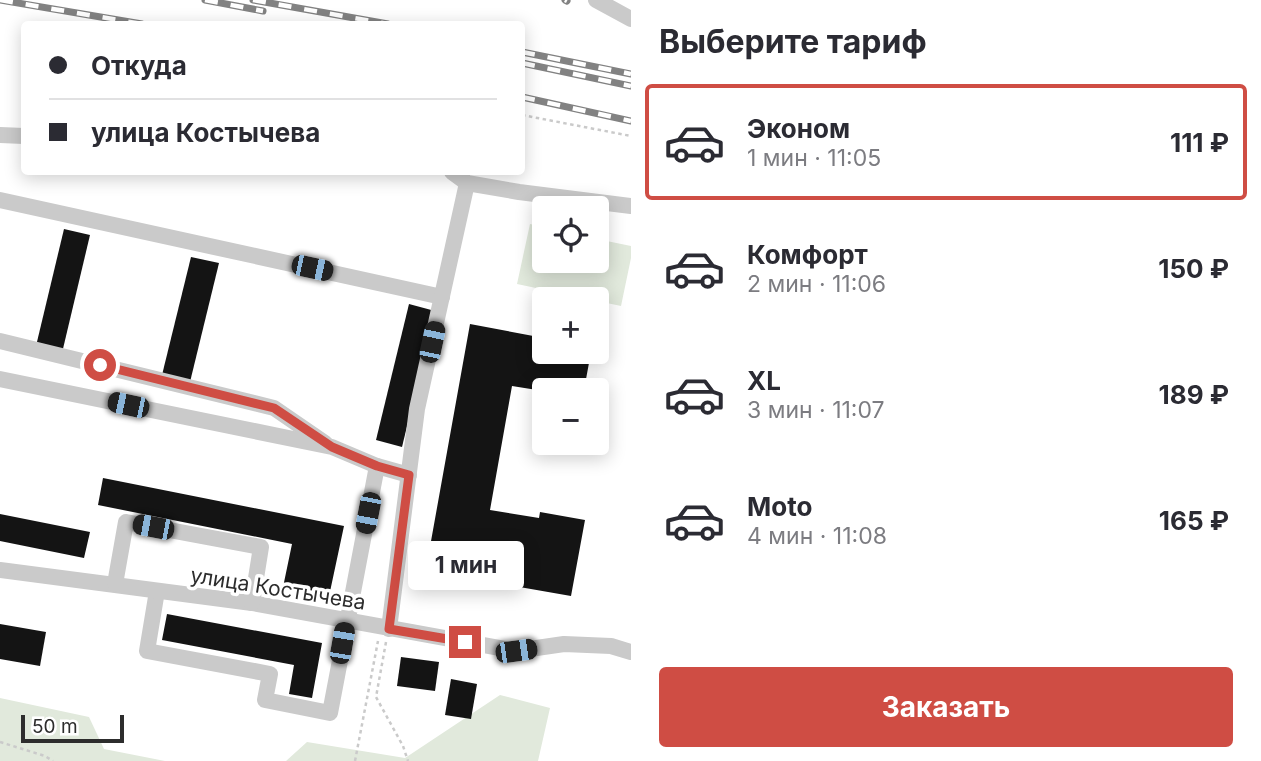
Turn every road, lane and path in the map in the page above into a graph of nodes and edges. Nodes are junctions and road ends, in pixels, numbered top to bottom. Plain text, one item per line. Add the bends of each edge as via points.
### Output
1 (599, 1) edge
2 (631, 19) edge
3 (525, 116) edge
4 (0, 135) edge
5 (21, 136) edge
6 (631, 136) edge
7 (456, 175) edge
8 (467, 183) junction
9 (0, 200) edge
10 (631, 206) edge
11 (442, 297) junction
12 (0, 341) edge
13 (0, 379) edge
14 (332, 447) junction
15 (377, 466) junction
16 (409, 475) junction
17 (0, 570) edge
18 (115, 584) junction
19 (157, 591) junction
20 (252, 603) junction
21 (346, 620) junction
22 (385, 628) junction
23 (631, 652) edge
24 (0, 742) edge
25 (53, 761) edge
26 (355, 761) edge
27 (408, 761) edge

1 - 2 street
3 - 6 path
4 - 5 street
7 - 8 street
8 - 10 street
8 - 11 street
9 - 11 street
11 - 16 street via 417,409
12 - 14 street via 274,408
13 - 14 street
14 - 15 street
15 - 16 street
15 - 21 street
16 - 22 street
17 - 18 street, улица Костычева
18 - 19 street, улица Костычева
18 - 20 street via 126,522 261,547
19 - 20 street, улица Костычева
19 - 21 street via 147,651 270,674 265,700 330,713
20 - 21 street, улица Костычева
21 - 22 street, улица Костычева
22 - 23 street, улица Костычева via 516,651 564,644 611,646
22 - 26 path
22 - 27 path via 376,697
24 - 25 path

